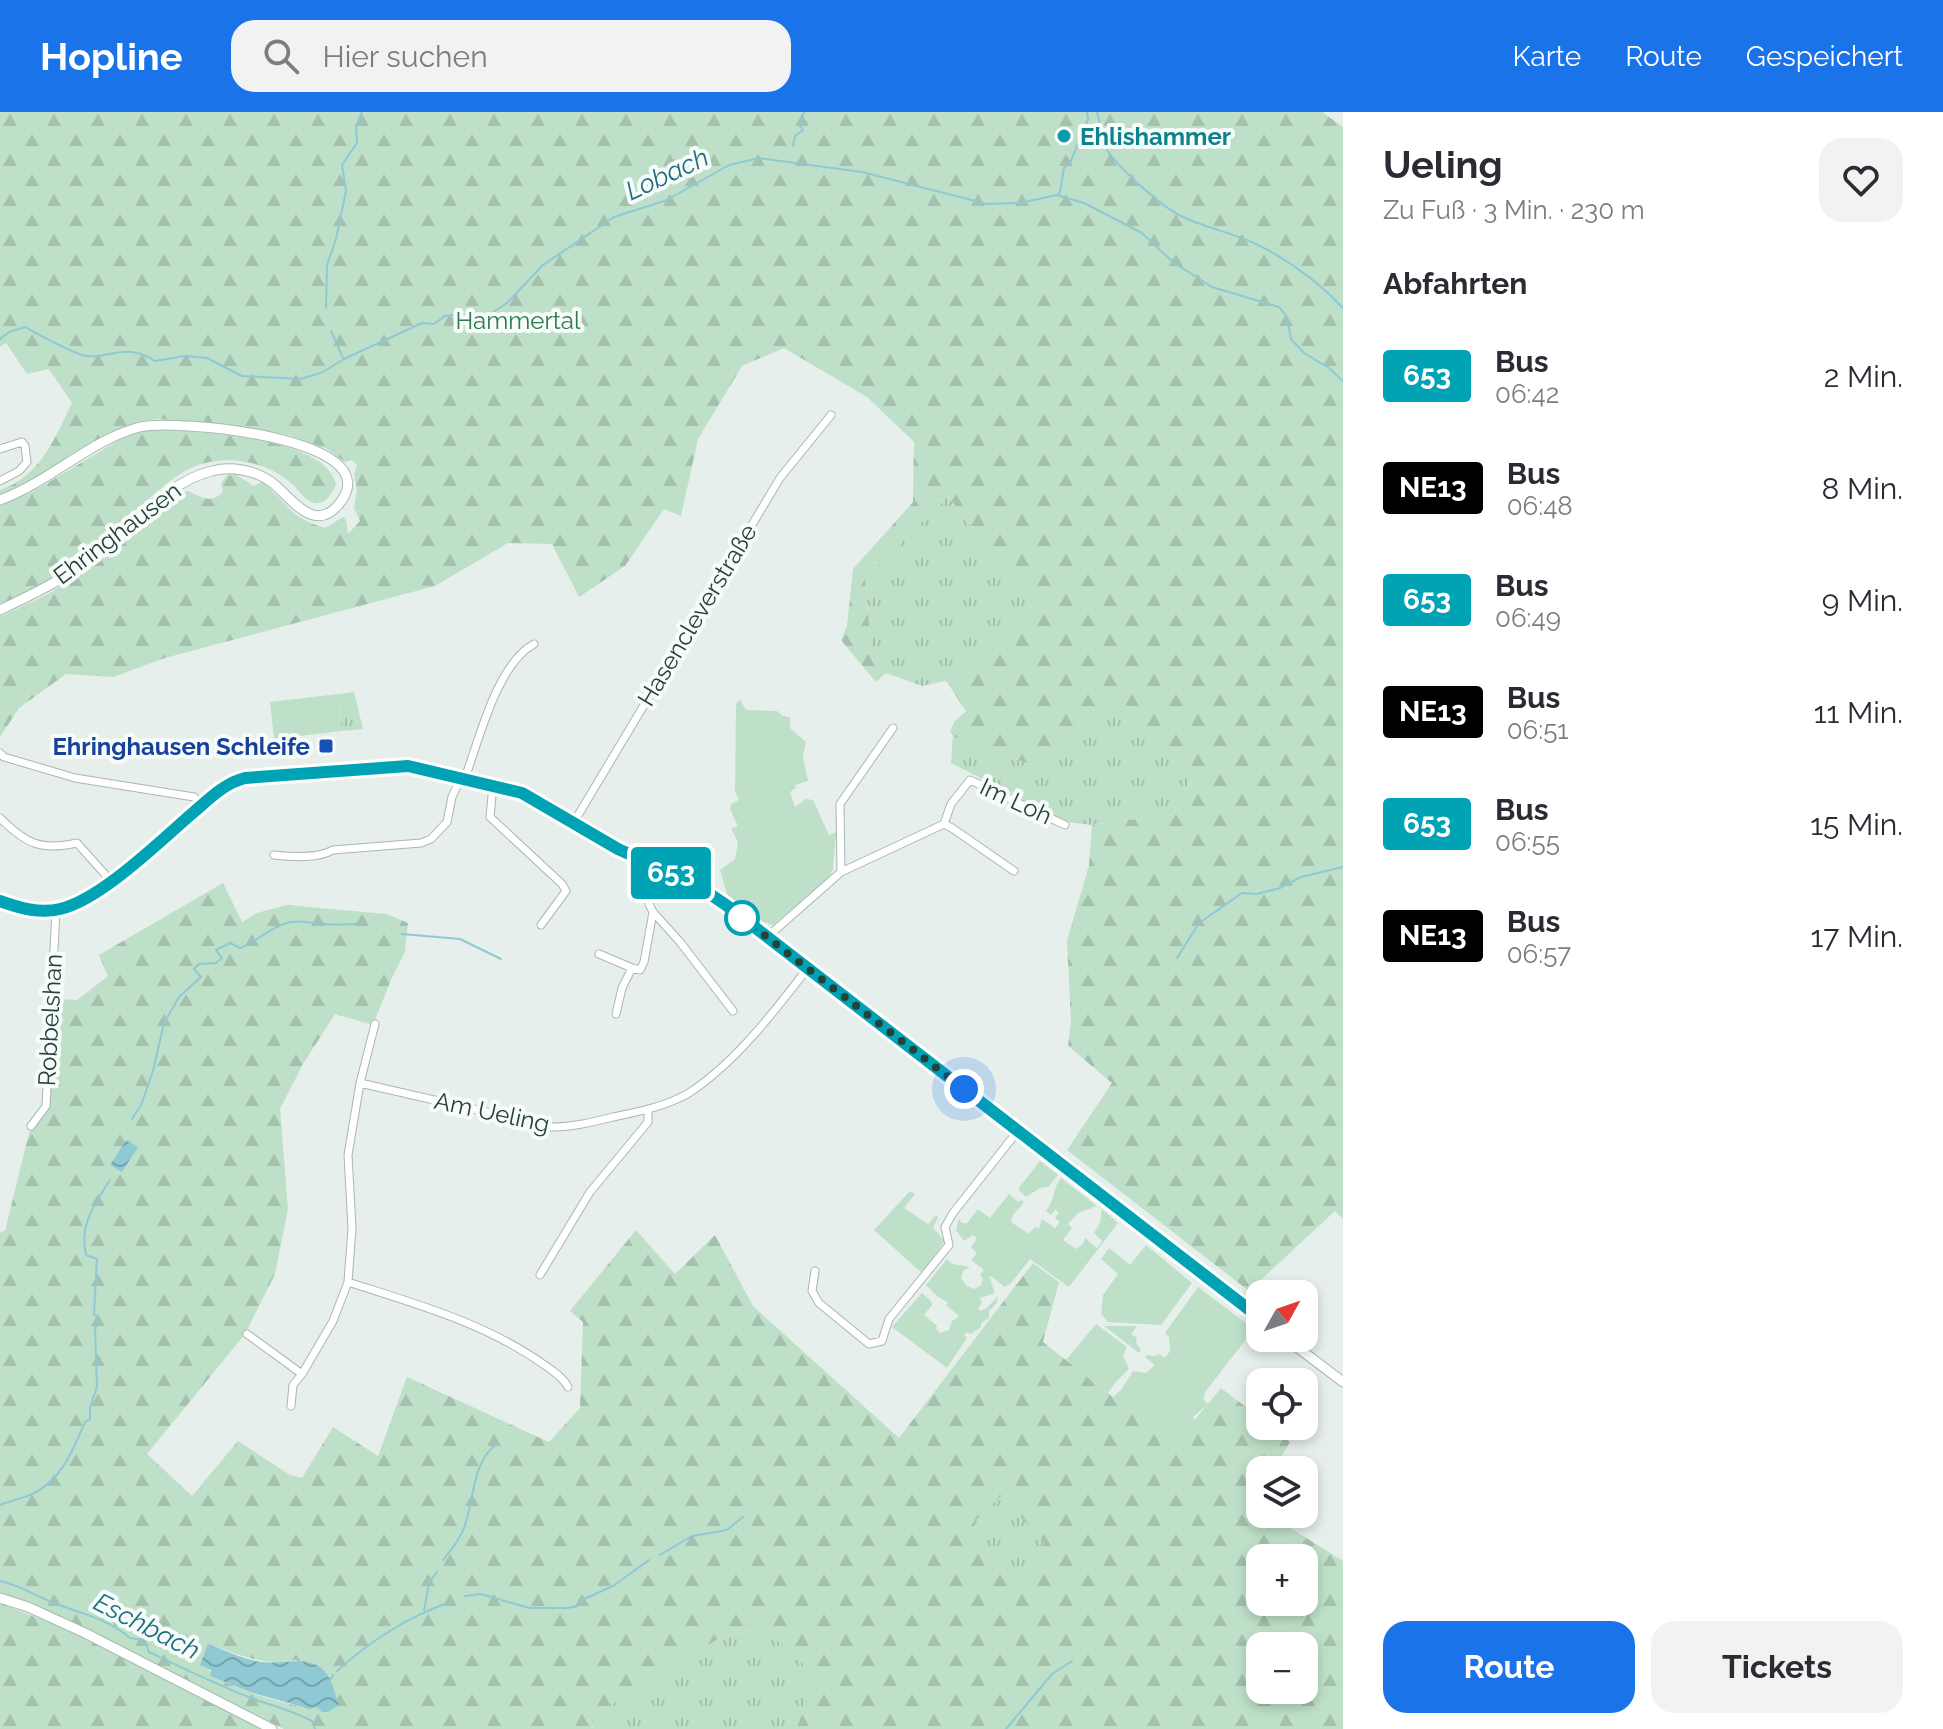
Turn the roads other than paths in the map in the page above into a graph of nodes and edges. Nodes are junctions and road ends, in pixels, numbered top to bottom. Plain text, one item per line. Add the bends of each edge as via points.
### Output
1 (831, 415) dead end
2 (0, 449) edge
3 (0, 481) edge
4 (0, 500) edge
5 (0, 610) edge
6 (534, 644) dead end
7 (893, 728) dead end
8 (0, 753) edge
9 (463, 778) junction
10 (493, 785) junction
11 (203, 804) junction
12 (0, 818) edge
13 (574, 822) junction
14 (944, 824) junction
15 (1065, 825) dead end
16 (274, 855) dead end
17 (655, 865) junction
18 (1014, 871) dead end
19 (841, 872) junction
20 (111, 881) junction
21 (0, 901) edge
22 (56, 910) junction
23 (653, 912) junction
24 (541, 925) dead end
25 (766, 938) junction
26 (599, 954) dead end
27 (632, 968) junction
28 (807, 969) junction
29 (733, 1011) dead end
30 (616, 1014) dead end
31 (375, 1024) dead end
32 (360, 1083) junction
33 (648, 1109) junction
34 (31, 1126) dead end
35 (1017, 1132) junction
36 (815, 1271) dead end
37 (540, 1275) dead end
38 (348, 1282) junction
39 (1246, 1307) edge
40 (247, 1334) dead end
41 (1303, 1352) edge
42 (302, 1374) junction
43 (1343, 1382) edge
44 (568, 1387) dead end
45 (291, 1406) dead end
46 (0, 1598) edge
47 (272, 1729) edge

1 - 13 street, Hasencleverstraße via 772,490
2 - 3 street via 22,442 27,462
4 - 5 main road, Ehringhausen via 117,435 156,424 294,442 332,459 346,483 338,505 317,515 298,509 274,484 254,473 225,469 201,474 178,486 82,565
6 - 9 street via 524,649 490,704
7 - 19 street via 840,804
8 - 11 street via 50,772 194,797
9 - 10 main road
9 - 11 main road via 403,766 252,777 228,784
9 - 16 street via 441,832 421,843
10 - 13 main road via 522,793
10 - 24 street via 490,817 566,891
11 - 20 main road
12 - 20 street via 35,845 77,843
13 - 17 main road
14 - 15 street, Im Loh via 951,804 970,780
14 - 18 street
14 - 19 street
17 - 23 street via 647,882
17 - 25 main road via 702,888
19 - 25 street
20 - 22 main road
21 - 22 main road via 29,910
22 - 34 street, Robbelshan via 46,1106
23 - 27 street via 644,962 640,970
23 - 29 street
25 - 28 main road
26 - 27 street
27 - 30 street
28 - 33 street, Am Ueling via 765,1024 703,1082
28 - 35 main road
31 - 32 street
32 - 33 street, Am Ueling via 552,1127
32 - 38 street via 348,1155
33 - 37 street via 648,1122 590,1192
35 - 36 street via 953,1213 945,1227 949,1245 889,1319 882,1341 869,1344 819,1303 812,1291
35 - 39 main road
38 - 42 street via 328,1332
38 - 44 street via 483,1330 524,1351
40 - 42 street
41 - 43 main road
42 - 45 street via 293,1385
46 - 47 main road via 85,1633

